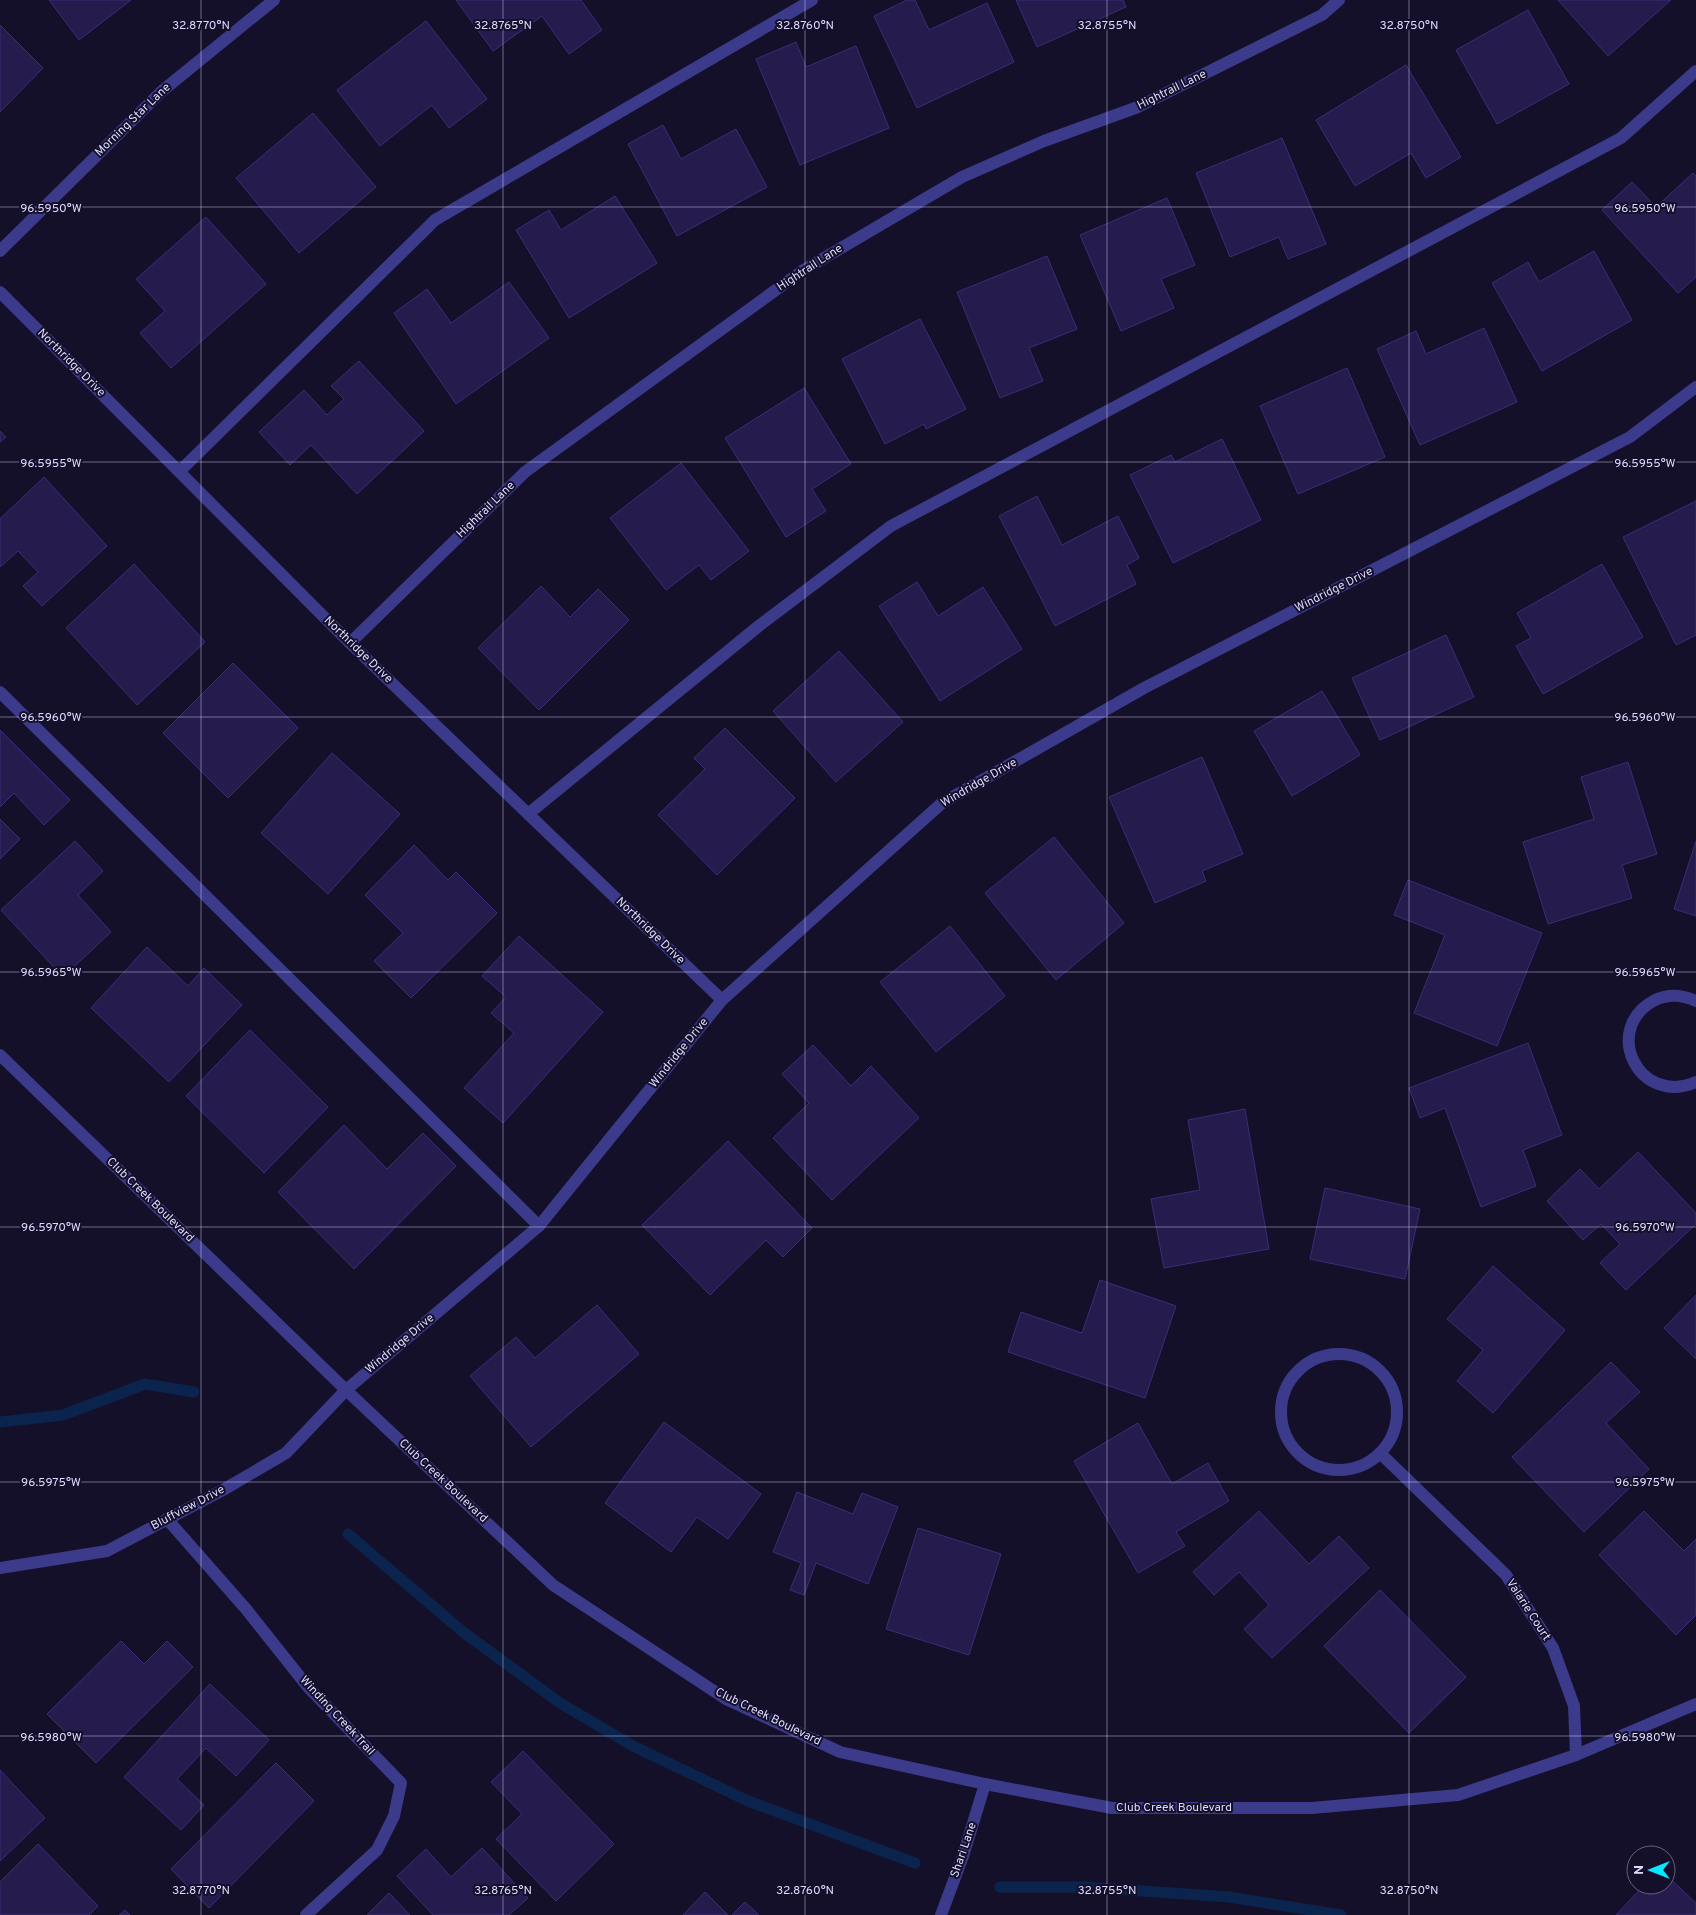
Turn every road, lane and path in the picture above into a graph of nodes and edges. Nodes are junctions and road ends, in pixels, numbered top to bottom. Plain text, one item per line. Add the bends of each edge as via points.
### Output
1 (274, 0) edge
2 (812, 0) edge
3 (1339, 0) edge
4 (1696, 71) edge
5 (0, 251) edge
6 (0, 292) edge
7 (1696, 387) edge
8 (180, 471) junction
9 (350, 643) junction
10 (0, 692) edge
11 (528, 814) junction
12 (722, 1000) junction
13 (1696, 1001) edge
14 (0, 1055) edge
15 (1696, 1082) edge
16 (539, 1226) junction
17 (346, 1390) junction
18 (1380, 1452) junction
19 (167, 1519) junction
20 (0, 1568) edge
21 (1696, 1704) edge
22 (1576, 1755) junction
23 (986, 1784) junction
24 (306, 1915) edge
25 (941, 1915) edge

1 - 5 street, Morning Star Lane via 162,91
2 - 8 street via 435,220
3 - 9 street, Hightrail Lane via 1322,15 1138,108 1044,141 962,177 802,271 525,472
4 - 11 street via 1621,138 891,526 760,625
6 - 8 street, Northridge Drive
7 - 12 street, Windridge Drive via 1630,437 1144,688 942,803
8 - 9 street, Northridge Drive
9 - 11 street, Northridge Drive
10 - 16 street
11 - 12 street, Northridge Drive
12 - 16 street, Windridge Drive
13 - 15 street via 1675,995 1647,1004 1636,1016 1630,1030 1629,1046 1632,1061 1641,1074 1654,1083 1669,1088
14 - 17 street, Club Creek Boulevard
16 - 17 street, Windridge Drive
17 - 19 street, Bluffview Drive via 286,1452
17 - 23 street, Club Creek Boulevard via 553,1584 726,1699 840,1752
18 - 18 street via 1391,1436 1396,1418 1395,1398 1388,1381 1375,1366 1358,1357 1339,1354 1321,1357 1304,1365 1290,1380 1281,1416 1295,1451 1310,1463 1328,1469 1347,1469 1365,1464
18 - 22 street, Valarie Court via 1506,1575 1553,1648 1574,1706
19 - 20 street, Bluffview Drive via 107,1551
19 - 24 street, Winding Creek Trail via 246,1609 308,1687 401,1783 394,1816 377,1850
21 - 22 street, Club Creek Boulevard
22 - 23 street, Club Creek Boulevard via 1458,1795 1312,1808 1112,1808
23 - 25 street, Shari Lane

